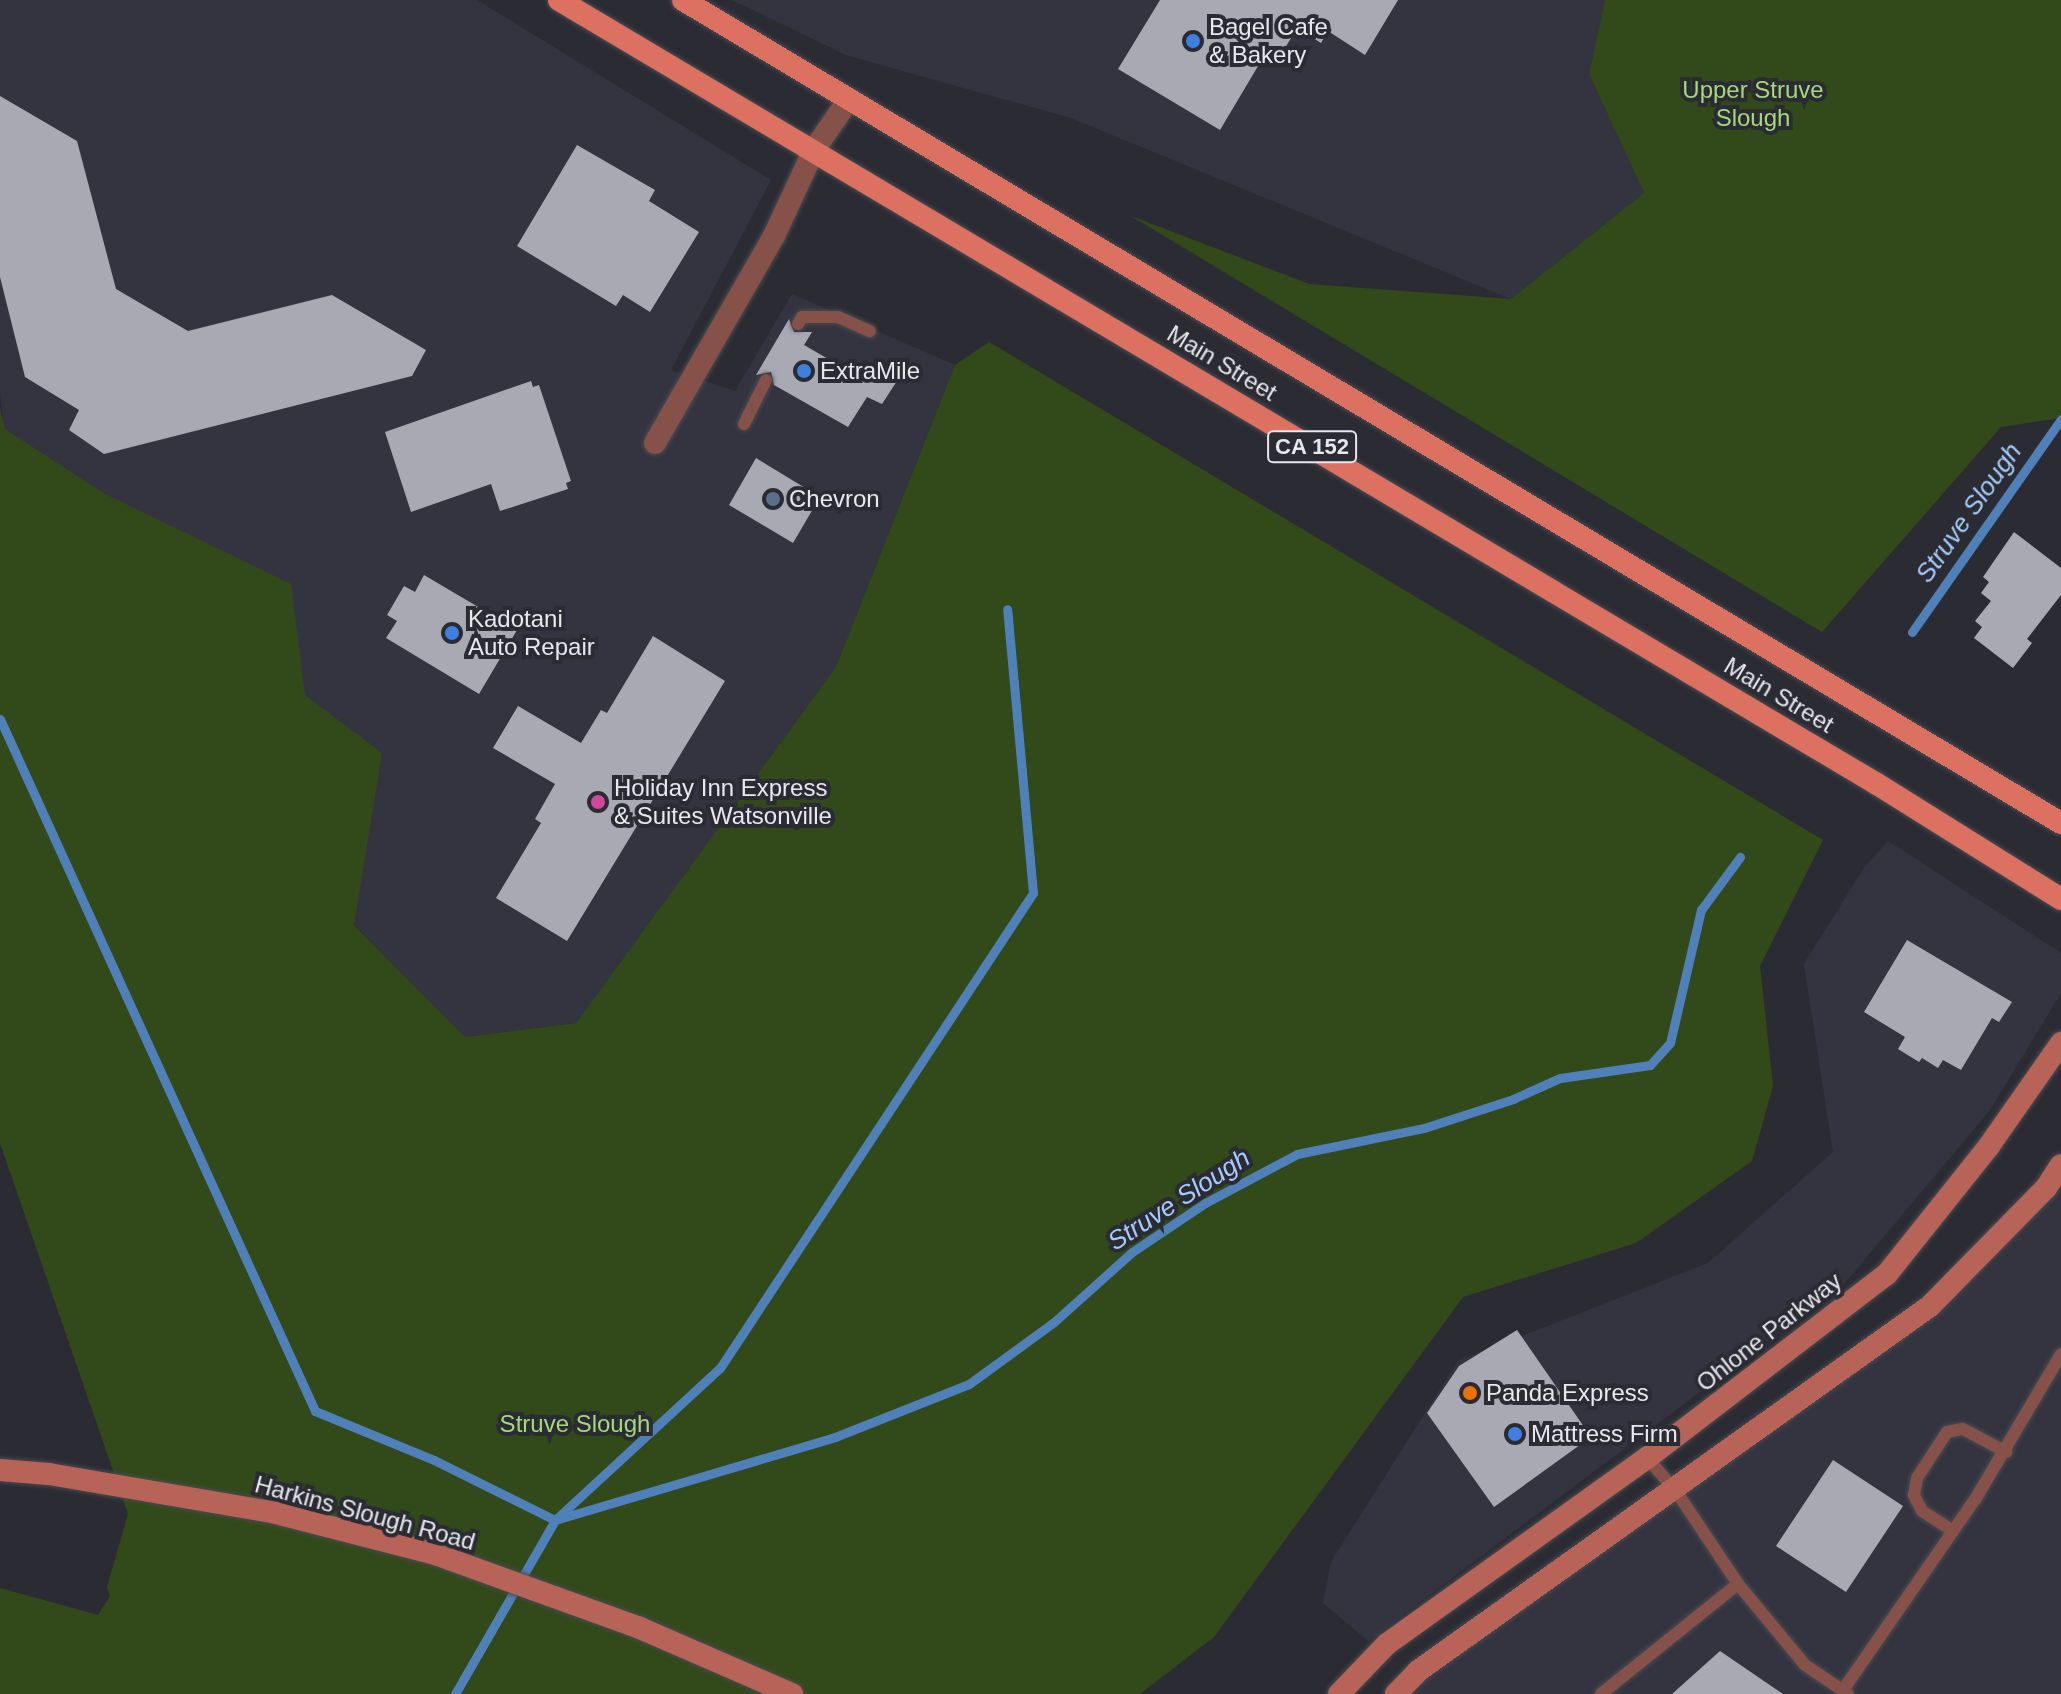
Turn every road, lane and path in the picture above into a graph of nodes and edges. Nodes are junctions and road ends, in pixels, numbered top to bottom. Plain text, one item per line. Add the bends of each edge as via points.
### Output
1 (559, 0) edge
2 (683, 0) edge
3 (849, 99) junction
4 (814, 150) junction
5 (798, 324) dead end
6 (870, 331) dead end
7 (766, 380) dead end
8 (744, 424) dead end
9 (655, 443) dead end
10 (2061, 823) edge
11 (2061, 899) edge
12 (2061, 1043) edge
13 (2061, 1165) edge
14 (2061, 1354) edge
15 (2006, 1452) junction
16 (1647, 1458) junction
17 (0, 1470) edge
18 (1676, 1491) junction
19 (1953, 1531) junction
20 (1738, 1584) junction
21 (1845, 1692) edge
22 (792, 1694) edge
23 (1339, 1694) edge
24 (1396, 1694) edge
25 (1601, 1694) edge

1 - 4 main road, Main Street / CA 152
2 - 3 main road, Main Street / CA 152
3 - 4 street
3 - 10 main road, Main Street / CA 152
4 - 9 street via 774,236
4 - 11 main road, Main Street / CA 152 via 1863,775
5 - 6 lane via 802,317 838,317
7 - 8 lane
12 - 16 main road, Ohlone Parkway via 1989,1146 1887,1274
13 - 18 main road via 2046,1188 1930,1306
14 - 15 lane
15 - 19 lane
15 - 19 lane via 1963,1429 1947,1432 1917,1478 1914,1495 1922,1511
16 - 18 lane
16 - 23 main road, Ohlone Parkway via 1387,1644
17 - 22 main road, Harkins Slough Road via 276,1513 432,1553 640,1628
18 - 20 lane
18 - 24 main road via 1418,1671
19 - 21 lane
20 - 21 lane via 1805,1665
20 - 25 lane

